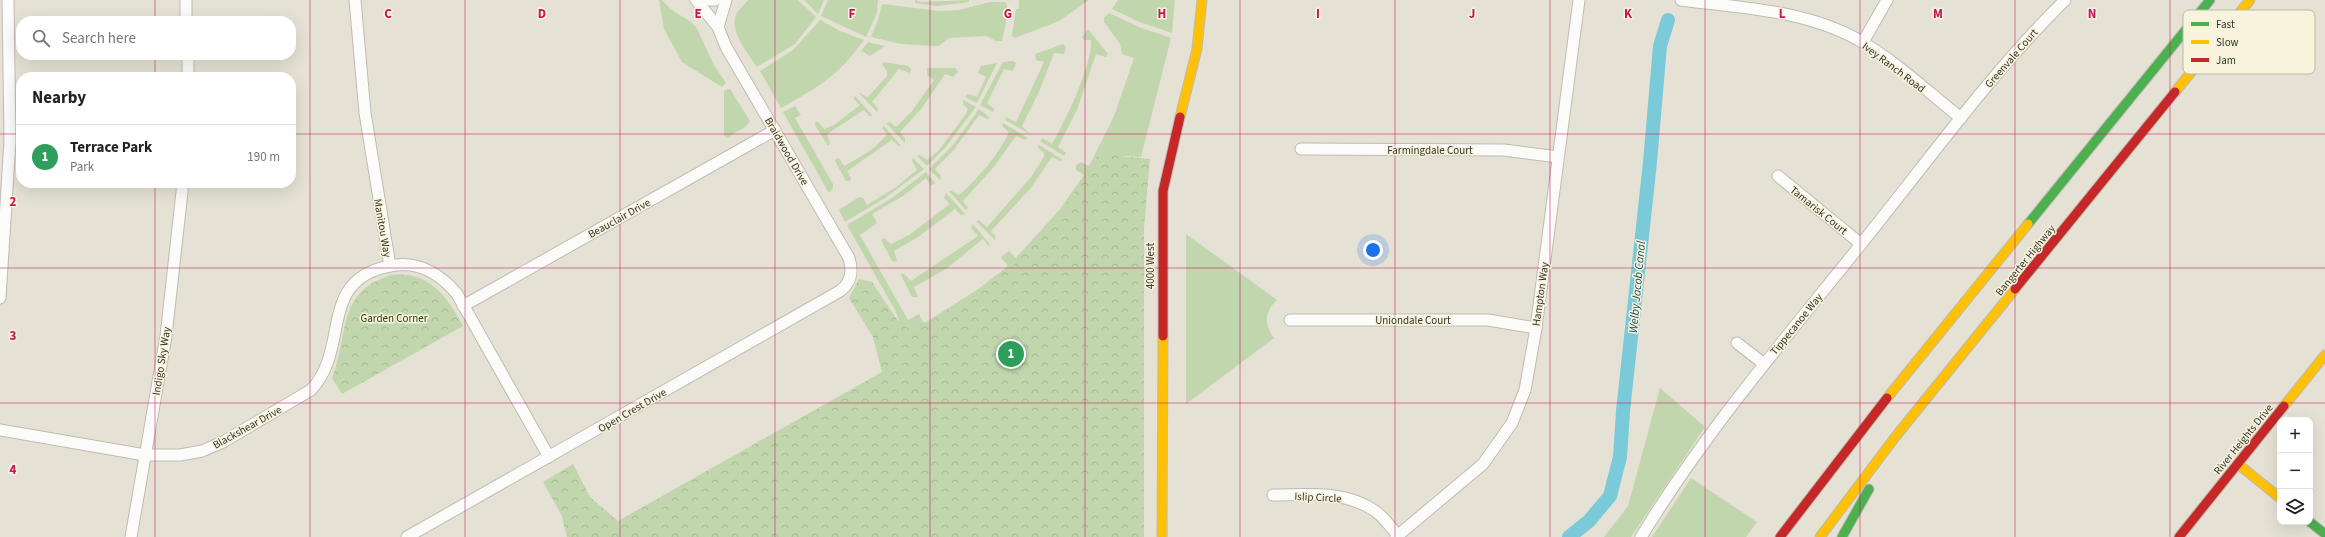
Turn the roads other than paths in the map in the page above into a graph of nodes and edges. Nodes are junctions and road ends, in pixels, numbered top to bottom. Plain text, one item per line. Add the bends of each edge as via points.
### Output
1 (8, 0) edge
2 (186, 0) edge
3 (355, 0) edge
4 (697, 0) edge
5 (715, 0) edge
6 (726, 0) edge
7 (1202, 0) edge
8 (1579, 0) edge
9 (1681, 0) edge
10 (1887, 0) edge
11 (2065, 0) edge
12 (2210, 0) edge
13 (2250, 0) edge
14 (2202, 10) edge
15 (2242, 10) edge
16 (186, 16) edge
17 (718, 27) junction
18 (2183, 33) edge
19 (1863, 42) junction
20 (188, 60) edge
21 (188, 72) edge
22 (2190, 74) edge
23 (1961, 118) junction
24 (776, 130) junction
25 (1301, 149) dead end
26 (1558, 157) junction
27 (1778, 176) dead end
28 (182, 188) edge
29 (1861, 244) junction
30 (390, 266) junction
31 (850, 277) joint
32 (0, 298) edge
33 (463, 306) junction
34 (1290, 320) dead end
35 (1536, 328) junction
36 (1737, 343) dead end
37 (2325, 355) edge
38 (1764, 363) junction
39 (0, 430) edge
40 (1896, 436) junction
41 (145, 455) junction
42 (549, 457) junction
43 (2238, 464) junction
44 (1273, 495) dead end
45 (2277, 496) edge
46 (2313, 524) edge
47 (2325, 534) edge
48 (1397, 536) edge
49 (131, 537) edge
50 (407, 537) edge
51 (1162, 537) edge
52 (1641, 537) edge
53 (1780, 537) edge
54 (1820, 537) edge
55 (1842, 537) edge
56 (2179, 537) edge

1 - 32 street via 10,141
2 - 16 street
3 - 30 street, Manitou Way via 366,120
4 - 5 street
4 - 17 street, Braidwood Drive
6 - 17 street
7 - 51 main road, 4000 West via 1196,55 1171,144 1163,191
8 - 26 street, Hampton Way
9 - 19 street, Ivey Ranch Road via 1797,16 1831,27
10 - 19 street
11 - 23 street, Greenvale Court via 2020,47
12 - 14 main road, Bangerter Highway
13 - 15 main road, Bangerter Highway
17 - 24 street, Braidwood Drive via 726,47
18 - 53 main road, Bangerter Highway via 1905,375
19 - 23 street, Ivey Ranch Road
20 - 21 street
22 - 40 main road, Bangerter Highway
23 - 29 street, Tippecanoe Way
24 - 31 street, Braidwood Drive via 849,258
24 - 33 street, Beauclair Drive
25 - 26 street, Farmingdale Court via 1504,150
26 - 35 street, Hampton Way
27 - 29 street, Tamarisk Court
28 - 41 street, Indigo Sky Way via 166,336
29 - 38 street, Tippecanoe Way
30 - 33 street, Manitou Way via 412,266 432,273 450,286
30 - 41 street, Blackshear Drive via 362,278 347,294 338,313 326,369 317,384 304,396 213,447 180,455
31 - 42 street, Open Crest Drive via 847,285 840,291
33 - 42 street, Manitou Way
34 - 35 street, Uniondale Court via 1488,320
35 - 48 street, Hampton Way via 1525,390 1504,438 1472,475
36 - 38 street
37 - 43 main road, River Heights Drive
38 - 52 street, Tippecanoe Way via 1706,440
39 - 41 street, Blackshear Drive
40 - 54 main road, Bangerter Highway
40 - 55 main road
41 - 49 street, Indigo Sky Way
42 - 50 street, Open Crest Drive
43 - 45 main road
43 - 56 main road, River Heights Drive
44 - 48 street, Islip Circle via 1326,495 1352,500 1375,511
46 - 47 main road

